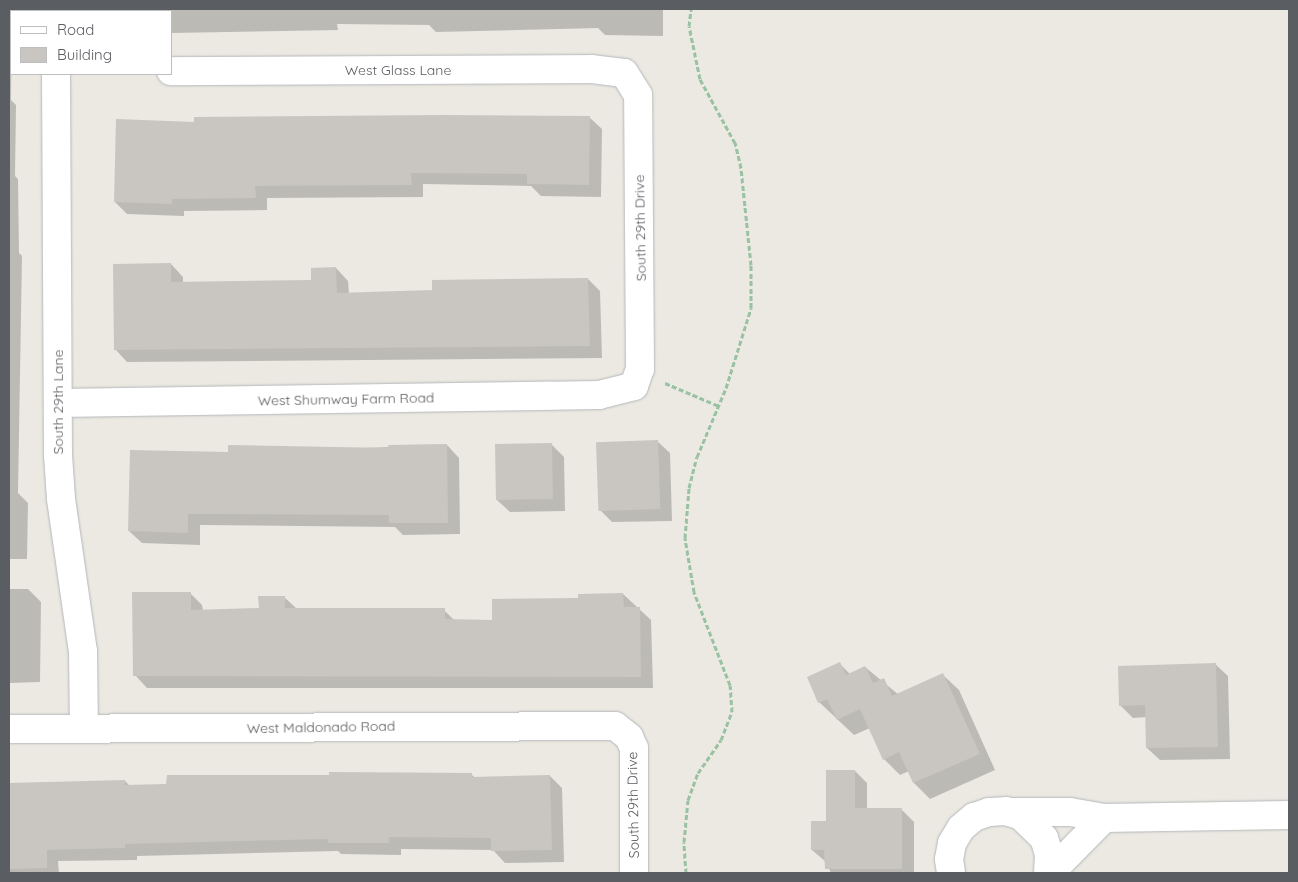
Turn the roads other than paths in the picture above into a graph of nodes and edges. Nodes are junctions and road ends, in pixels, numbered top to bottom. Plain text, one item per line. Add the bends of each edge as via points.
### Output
1 (172, 71) edge
2 (624, 73) joint
3 (56, 75) edge
4 (637, 378) joint
5 (58, 403) junction
6 (9, 729) edge
7 (84, 729) junction
8 (629, 737) joint
9 (1009, 812) junction
10 (1289, 815) edge
11 (1104, 818) junction
12 (634, 873) edge
13 (951, 873) edge
14 (1049, 873) edge

1 - 2 street, West Glass Lane via 592,69
2 - 4 street, South 29th Drive via 638,95
3 - 5 street, South 29th Lane
4 - 5 street, West Shumway Farm Road via 599,395
5 - 7 street, South 29th Lane via 61,499 83,651
6 - 7 street, West Maldonado Road
7 - 8 street, West Maldonado Road via 602,724 615,726
8 - 12 street, South 29th Drive via 634,758
9 - 11 street via 1070,812
9 - 13 street via 989,812 974,817 961,828 952,843
9 - 14 street via 1028,820 1044,838 1049,854
10 - 11 street
11 - 14 street

